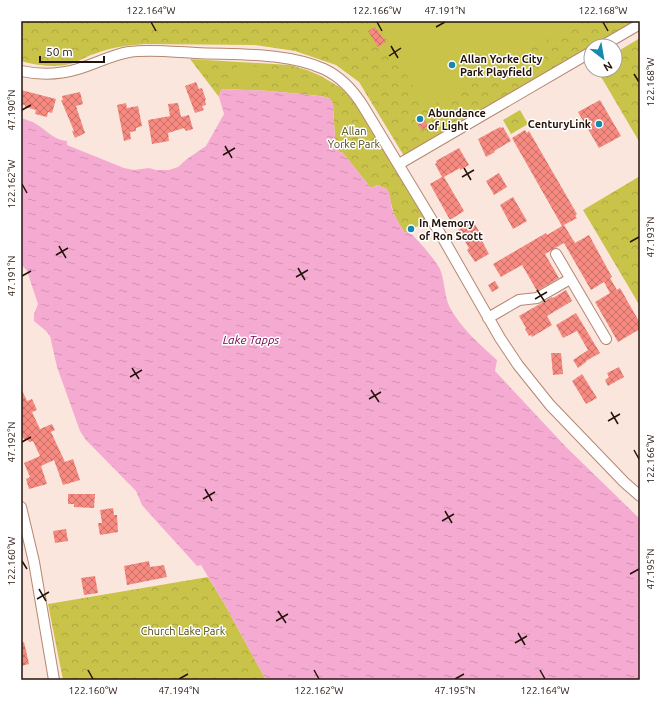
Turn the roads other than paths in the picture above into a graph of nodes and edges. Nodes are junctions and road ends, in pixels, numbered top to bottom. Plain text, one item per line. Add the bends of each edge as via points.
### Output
1 (640, 24) edge
2 (616, 38) edge
3 (583, 57) edge
4 (21, 71) edge
5 (399, 164) junction
6 (556, 254) dead end
7 (570, 279) junction
8 (488, 318) junction
9 (606, 339) dead end
10 (640, 496) edge
11 (22, 512) edge
12 (54, 680) edge

1 - 2 street
3 - 5 street
4 - 5 street via 35,74 58,73 79,69 121,54 144,51 271,57 306,63 334,75 350,88
5 - 8 street
6 - 7 street
7 - 8 street via 537,298 519,300
7 - 9 street
8 - 10 street via 518,365 550,405
11 - 12 street via 34,562

